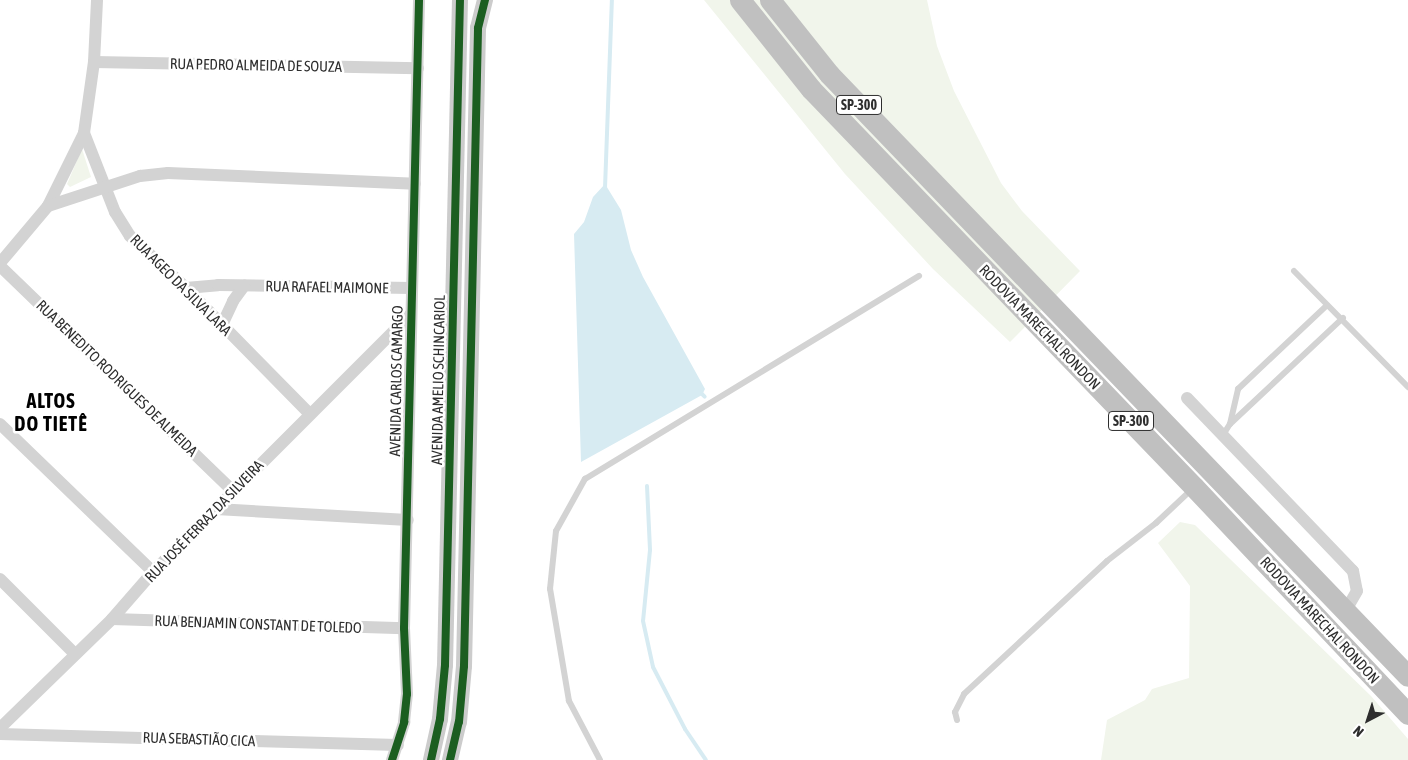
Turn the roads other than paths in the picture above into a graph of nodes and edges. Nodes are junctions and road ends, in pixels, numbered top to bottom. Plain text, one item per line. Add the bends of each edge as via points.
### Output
1 (97, 0) edge
2 (419, 0) edge
3 (460, 0) edge
4 (485, 0) edge
5 (770, 0) edge
6 (741, 3) edge
7 (94, 62) junction
8 (418, 68) junction
9 (84, 133) junction
10 (415, 184) junction
11 (105, 188) junction
12 (48, 206) junction
13 (0, 264) edge
14 (1294, 271) dead end
15 (919, 276) dead end
16 (244, 286) junction
17 (186, 288) junction
18 (411, 288) junction
19 (1327, 305) junction
20 (410, 315) junction
21 (1343, 318) junction
22 (222, 326) junction
23 (1408, 387) edge
24 (1187, 398) dead end
25 (310, 414) junction
26 (0, 424) edge
27 (1226, 429) junction
28 (1194, 487) junction
29 (233, 490) junction
30 (216, 509) junction
31 (408, 520) junction
32 (153, 572) junction
33 (0, 579) edge
34 (1346, 610) junction
35 (112, 619) junction
36 (404, 628) junction
37 (76, 654) junction
38 (1408, 676) edge
39 (1406, 713) edge
40 (957, 720) dead end
41 (0, 728) edge
42 (0, 734) edge
43 (398, 745) junction
44 (392, 760) edge
45 (431, 760) edge
46 (450, 760) edge
47 (600, 760) edge

1 - 7 street
2 - 8 street, AVENIDA CARLOS CAMARGO
3 - 45 main road, AVENIDA AMELIO SCHINCARIOL via 445,665 440,719
4 - 46 main road via 478,23 464,666 459,722
5 - 34 highway, RODOVIA MARECHAL RONDON / SP-300 via 830,74
6 - 28 highway, RODOVIA MARECHAL RONDON / SP-300 via 821,100
7 - 8 street, RUA PEDRO ALMEIDA DE SOUZA
7 - 9 street
8 - 10 street, AVENIDA CARLOS CAMARGO
9 - 11 street, RUA AGEO DA SILVA LARA
9 - 12 street
10 - 11 street via 168,173 122,180
10 - 18 street, AVENIDA CARLOS CAMARGO
11 - 12 street
11 - 17 street, RUA AGEO DA SILVA LARA via 130,236
12 - 13 street
13 - 29 street, RUA BENEDITO RODRIGUES DE ALMEIDA
14 - 19 lane
15 - 47 lane via 585,479 556,531 550,589 569,701
16 - 17 street, RUA RAFAEL MAIMONE
16 - 18 street, RUA RAFAEL MAIMONE
16 - 22 street, RUA RAFAEL MAIMONE
17 - 22 street, RUA AGEO DA SILVA LARA
18 - 20 street, AVENIDA CARLOS CAMARGO
19 - 21 lane
19 - 27 lane via 1238,389
20 - 25 street, RUA JOSÉ FERRAZ DA SILVEIRA
20 - 31 street, AVENIDA CARLOS CAMARGO
21 - 23 lane
21 - 27 lane
22 - 25 street, RUA AGEO DA SILVA LARA
24 - 27 street
25 - 29 street, RUA JOSÉ FERRAZ DA SILVEIRA
26 - 32 street
27 - 34 street via 1353,571 1356,591
28 - 39 highway, RODOVIA MARECHAL RONDON / SP-300
28 - 40 lane via 1156,523 1107,561 964,694 957,707
29 - 30 street, RUA JOSÉ FERRAZ DA SILVEIRA
30 - 31 street
30 - 32 street, RUA JOSÉ FERRAZ DA SILVEIRA
31 - 36 street, AVENIDA CARLOS CAMARGO
32 - 35 street, RUA JOSÉ FERRAZ DA SILVEIRA
33 - 37 street
34 - 38 highway, RODOVIA MARECHAL RONDON / SP-300
35 - 36 street, RUA BENJAMIN CONSTANT DE TOLEDO
35 - 37 street, RUA JOSÉ FERRAZ DA SILVEIRA
36 - 43 street, AVENIDA CARLOS CAMARGO via 406,694
37 - 41 street, RUA JOSÉ FERRAZ DA SILVEIRA
42 - 43 street, RUA SEBASTIÃO CICA
43 - 44 street, AVENIDA CARLOS CAMARGO

